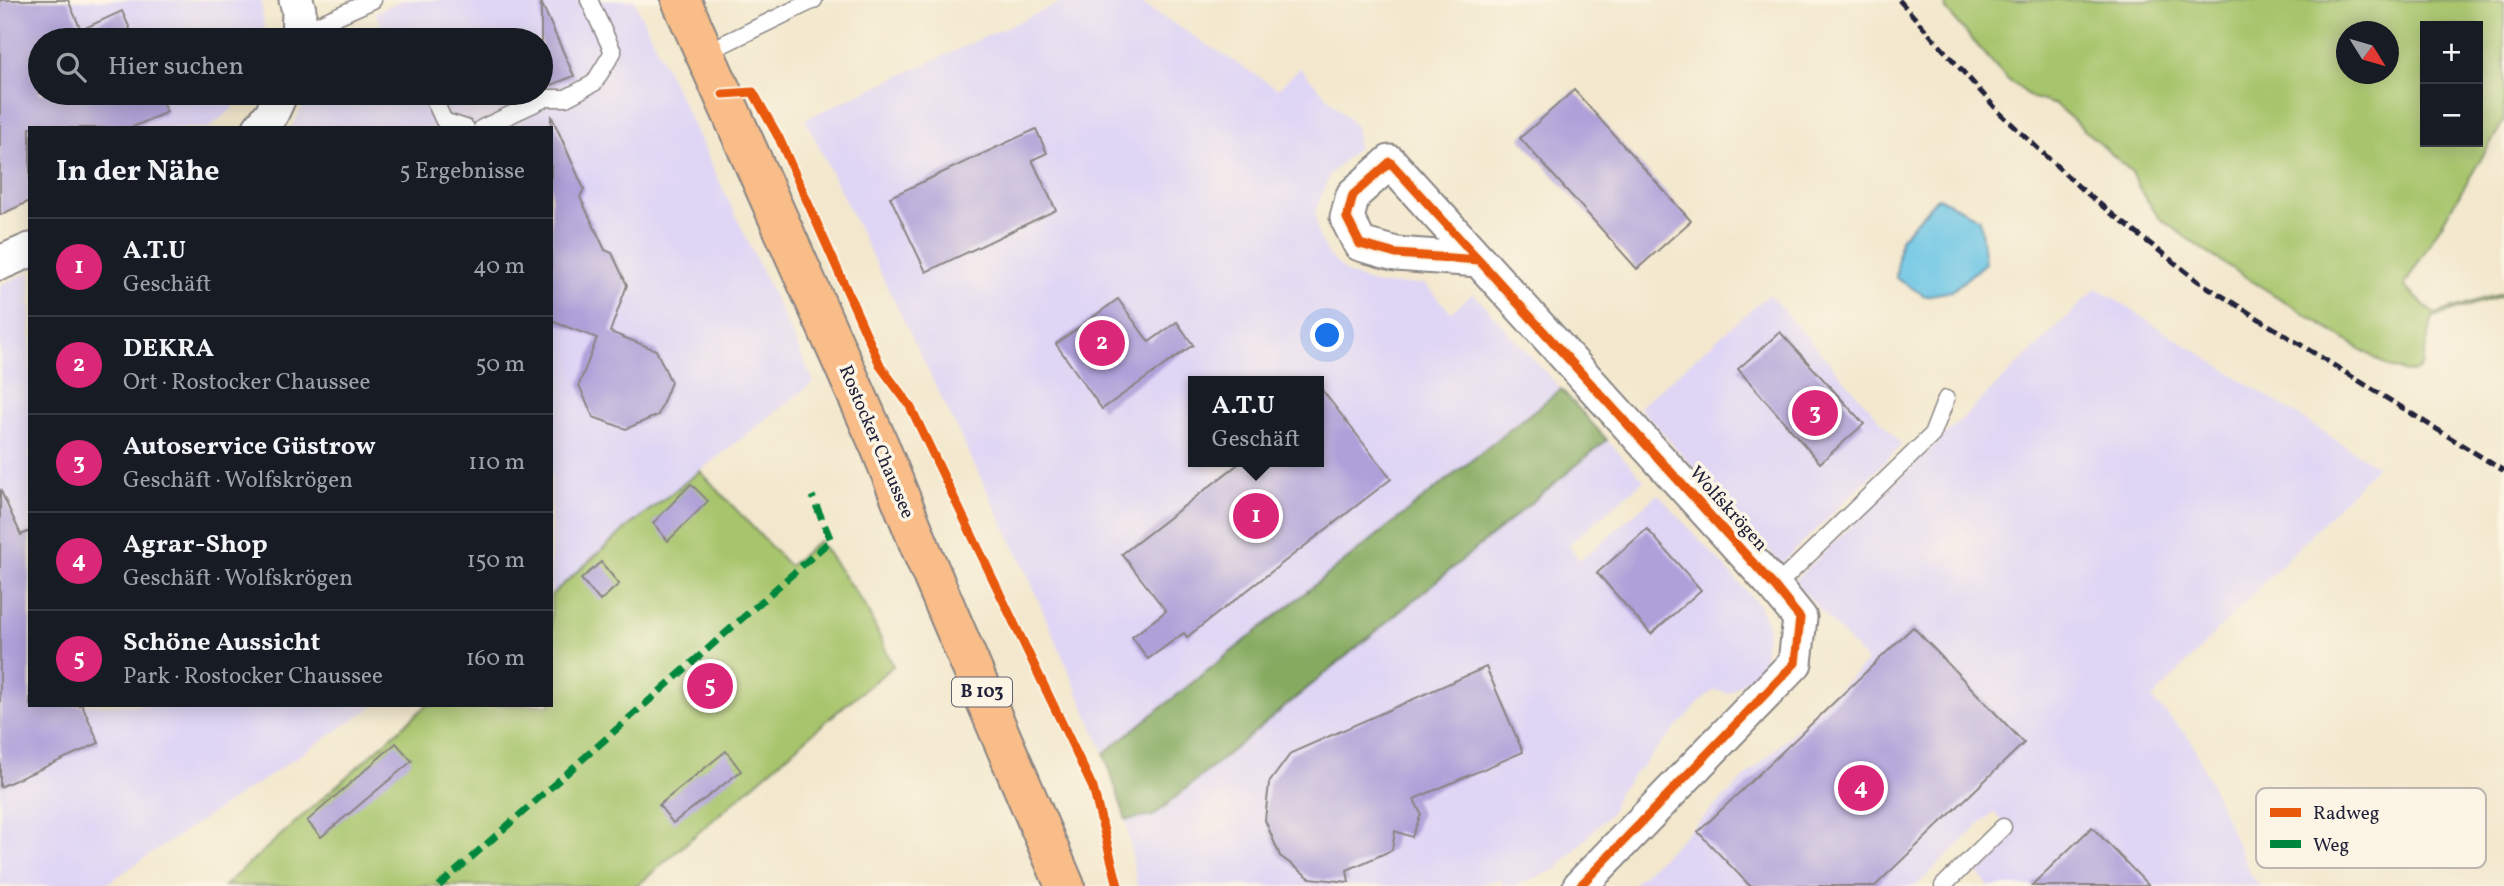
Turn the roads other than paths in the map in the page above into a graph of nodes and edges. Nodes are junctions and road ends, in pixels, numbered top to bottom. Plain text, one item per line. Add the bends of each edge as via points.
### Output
1 (296, 0) edge
2 (373, 0) edge
3 (589, 0) edge
4 (681, 0) edge
5 (814, 0) edge
6 (298, 28) edge
7 (316, 28) edge
8 (705, 53) junction
9 (553, 98) edge
10 (276, 105) edge
11 (437, 105) edge
12 (531, 105) edge
13 (262, 126) edge
14 (460, 126) edge
15 (486, 126) edge
16 (28, 251) edge
17 (1479, 260) junction
18 (0, 263) edge
19 (1946, 399) dead end
20 (1775, 587) junction
21 (2003, 827) dead end
22 (1065, 886) edge
23 (1580, 886) edge
24 (1942, 886) edge

1 - 6 street
2 - 7 lane
3 - 9 lane via 614,52 594,83 566,99
4 - 8 main road, Rostocker Chaussee / B 103
5 - 8 lane
8 - 22 main road, Rostocker Chaussee / B 103 via 880,447
10 - 13 street
11 - 14 lane via 444,121
12 - 15 lane
16 - 18 street
17 - 17 street, Wolfskrögen via 1390,162 1353,195 1347,218 1360,244 1396,254
17 - 20 street, Wolfskrögen
19 - 20 lane via 1932,436
20 - 23 street, Wolfskrögen via 1800,618 1795,663
21 - 24 lane

